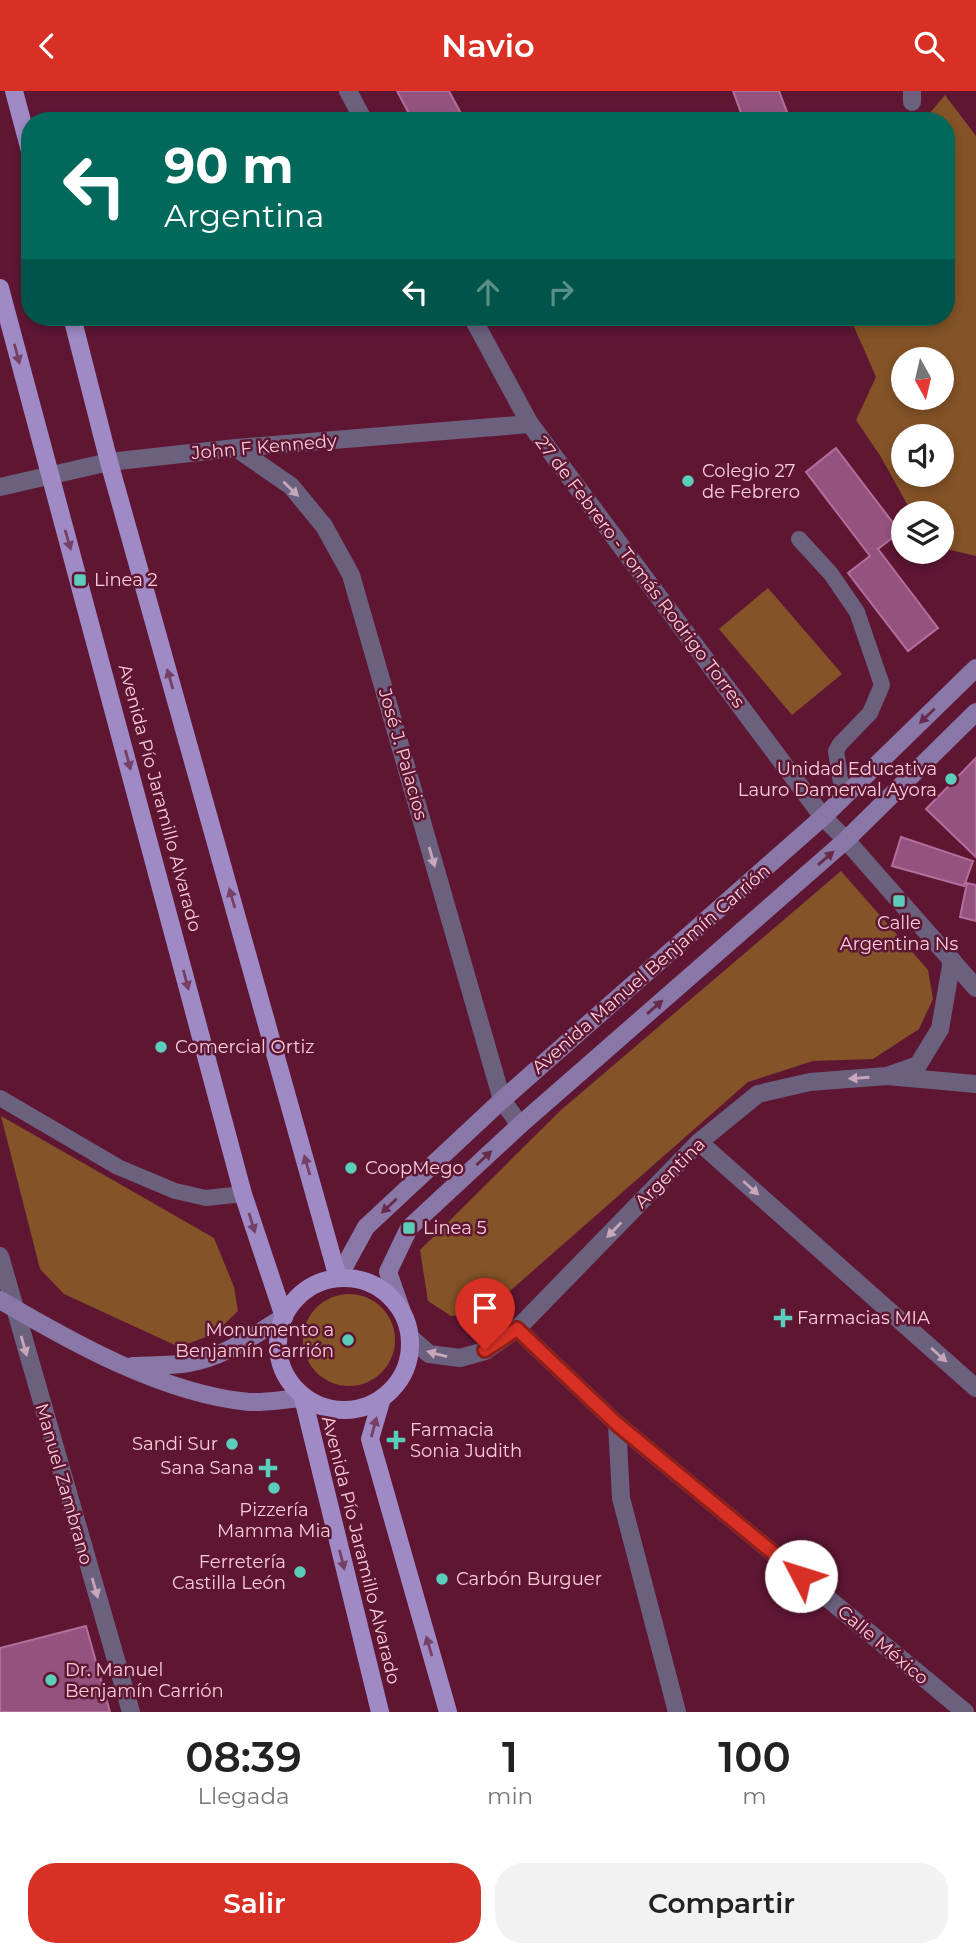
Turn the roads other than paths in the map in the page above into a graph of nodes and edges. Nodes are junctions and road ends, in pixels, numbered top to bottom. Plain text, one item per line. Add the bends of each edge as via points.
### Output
1 (14, 91) edge
2 (348, 91) edge
3 (359, 112) edge
4 (21, 117) edge
5 (0, 288) edge
6 (74, 326) edge
7 (476, 326) edge
8 (530, 424) junction
9 (236, 448) junction
10 (109, 462) junction
11 (49, 475) junction
12 (0, 487) edge
13 (799, 539) dead end
14 (976, 668) edge
15 (976, 712) edge
16 (843, 795) junction
17 (823, 817) junction
18 (846, 840) junction
19 (952, 960) junction
20 (976, 988) edge
21 (887, 1076) junction
22 (976, 1084) edge
23 (0, 1098) edge
24 (502, 1100) junction
25 (520, 1125) junction
26 (699, 1142) junction
27 (243, 1194) junction
28 (0, 1256) edge
29 (338, 1278) junction
30 (7, 1304) edge
31 (401, 1309) junction
32 (284, 1317) junction
33 (517, 1329) junction
34 (411, 1338) junction
35 (125, 1367) junction
36 (976, 1388) edge
37 (303, 1398) junction
38 (382, 1398) junction
39 (617, 1424) junction
40 (131, 1712) edge
41 (380, 1712) edge
42 (448, 1712) edge
43 (677, 1712) edge
44 (965, 1712) edge

1 - 4 main road
2 - 3 street
5 -> 11 main road, Avenida Pío Jaramillo Alvarado
6 - 10 main road
7 - 8 street, 27 de Febrero - Tomás Rodrigo Torres
8 - 9 street, John F Kennedy
8 - 17 street, 27 de Febrero - Tomás Rodrigo Torres
9 - 10 street, John F Kennedy
9 -> 24 street, José J. Palacios via 291,486 324,526 351,575
10 - 11 street, John F Kennedy
29 -> 10 main road
11 - 12 street, John F Kennedy
11 -> 27 main road, Avenida Pío Jaramillo Alvarado
13 - 16 lane via 857,612 882,685 870,713 836,751
14 -> 16 main road, Avenida Manuel Benjamín Carrión
15 - 18 main road, Avenida Manuel Benjamín Carrión
16 - 17 main road, Avenida Manuel Benjamín Carrión
17 - 18 street, 27 de Febrero - Tomás Rodrigo Torres
17 - 24 main road, Avenida Manuel Benjamín Carrión
18 - 19 street, 27 de Febrero - Tomás Rodrigo Torres
25 -> 18 main road, Avenida Manuel Benjamín Carrión
19 - 20 street, 27 de Febrero - Tomás Rodrigo Torres
19 - 21 street via 940,1029 918,1065
21 - 22 street, Argentina
21 -> 26 street, Argentina via 810,1082 758,1094
23 - 27 lane via 118,1167 175,1191 206,1198
24 - 25 street, José J. Palacios
24 -> 29 main road, Avenida Manuel Benjamín Carrión via 366,1227
31 -> 25 main road, Avenida Manuel Benjamín Carrión via 388,1272 409,1228
26 -> 33 street, Argentina
26 -> 36 street
27 -> 32 main road, Avenida Pío Jaramillo Alvarado
28 - 30 street, Manuel Zambrano
29 - 31 main road via 368,1281 393,1297
29 - 32 main road via 316,1284 297,1298
30 - 35 main road
30 -> 40 street, Manuel Zambrano
31 - 34 main road
32 - 35 main road via 208,1358
32 - 37 main road via 279,1335 283,1371
33 -> 34 street, Argentina via 485,1350 460,1358 429,1354
33 - 39 street, Calle México
34 - 38 main road via 405,1372
35 - 37 main road via 188,1390 250,1402
37 - 38 main road via 320,1407 344,1409
37 -> 41 main road, Avenida Pío Jaramillo Alvarado
42 -> 38 main road, Avenida Pío Jaramillo Alvarado via 370,1439
39 - 43 street via 621,1498
39 - 44 street, Calle México

